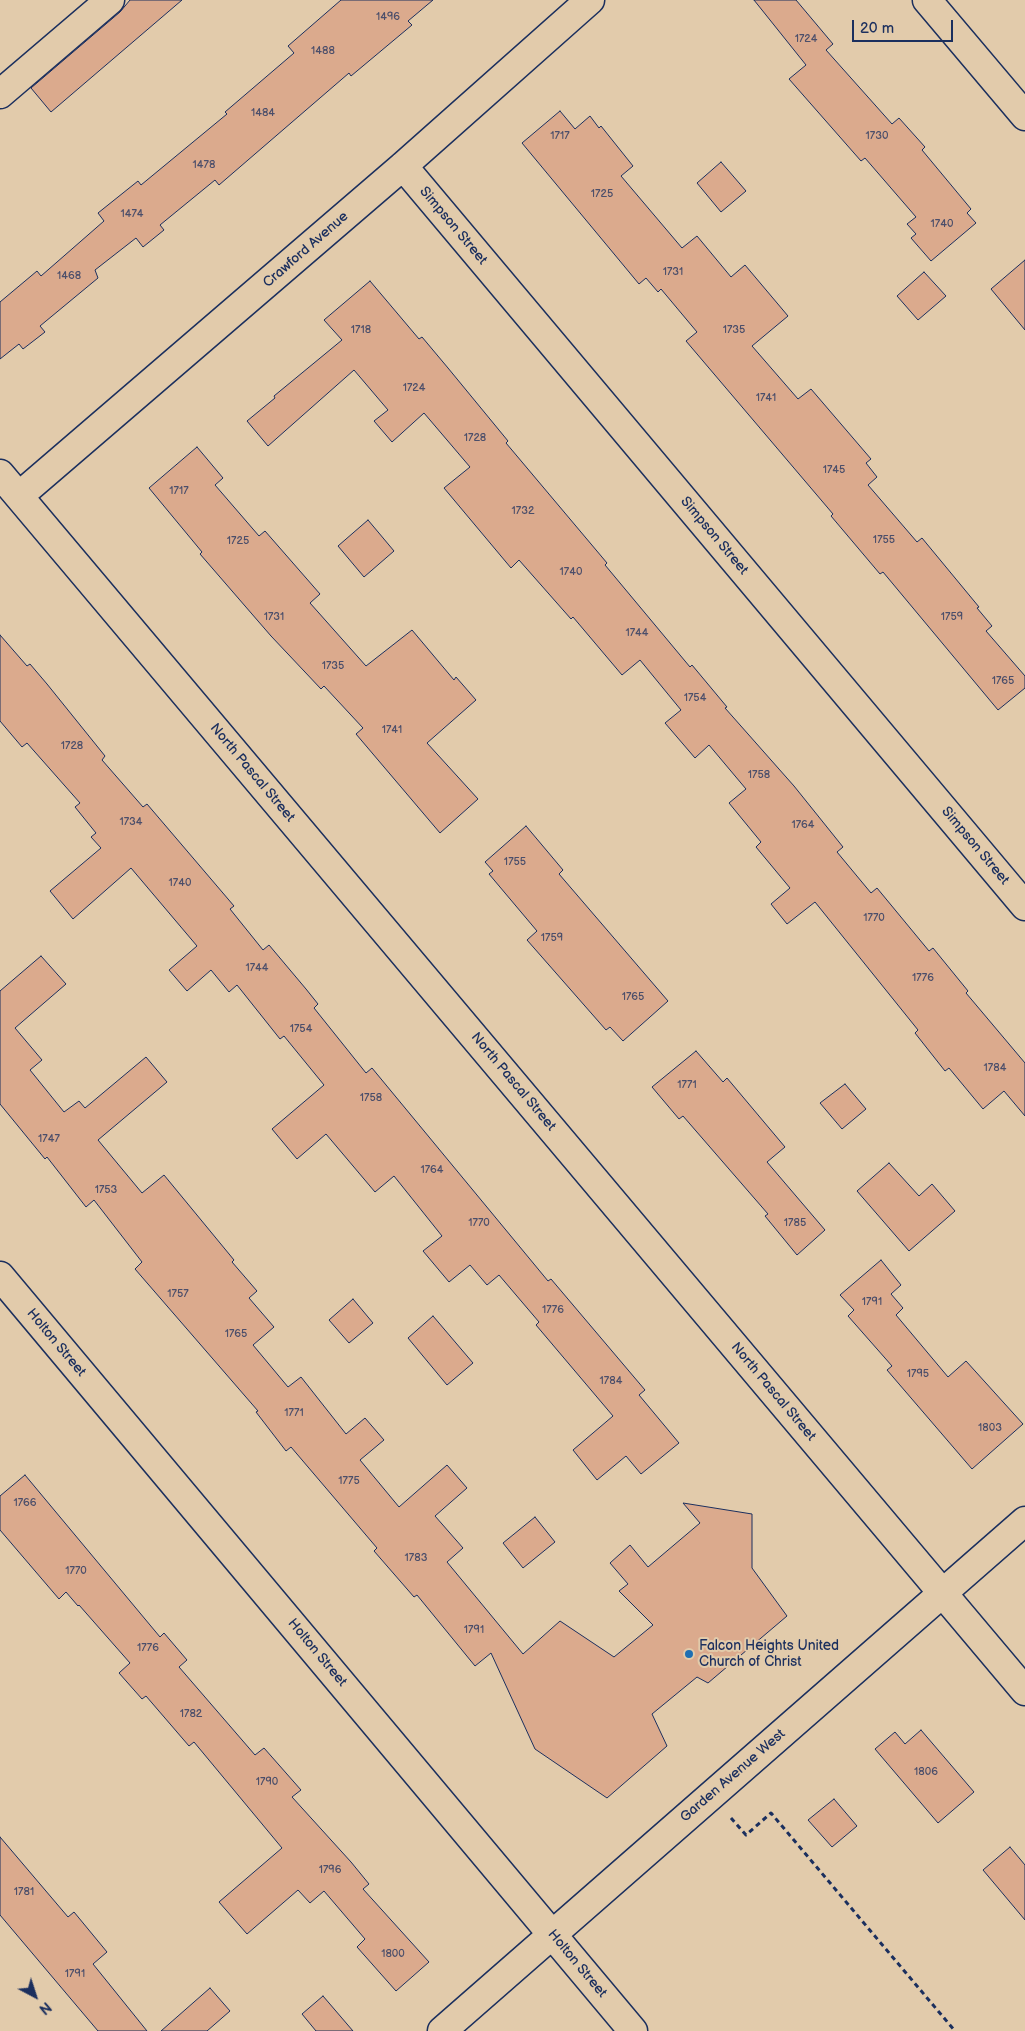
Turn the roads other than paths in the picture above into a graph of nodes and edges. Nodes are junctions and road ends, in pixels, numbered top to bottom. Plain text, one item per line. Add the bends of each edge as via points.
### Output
1 (110, 0) edge
2 (590, 0) edge
3 (927, 0) edge
4 (0, 94) edge
5 (1025, 116) edge
6 (403, 166) junction
7 (0, 474) edge
8 (19, 496) junction
9 (1025, 906) edge
10 (0, 1276) edge
11 (1025, 1521) edge
12 (942, 1592) junction
13 (1025, 1691) edge
14 (553, 1934) junction
15 (442, 2031) edge
16 (633, 2031) edge

1 - 4 street
2 - 6 street, Crawford Avenue
3 - 5 street
6 - 8 street, Crawford Avenue
6 - 9 street, Simpson Street
7 - 8 street, North Pascal Street
8 - 12 street, North Pascal Street
10 - 14 street, Holton Street
11 - 12 street, Garden Avenue West
12 - 13 street, North Pascal Street
12 - 14 street, Garden Avenue West
14 - 15 street, Garden Avenue West
14 - 16 street, Holton Street

